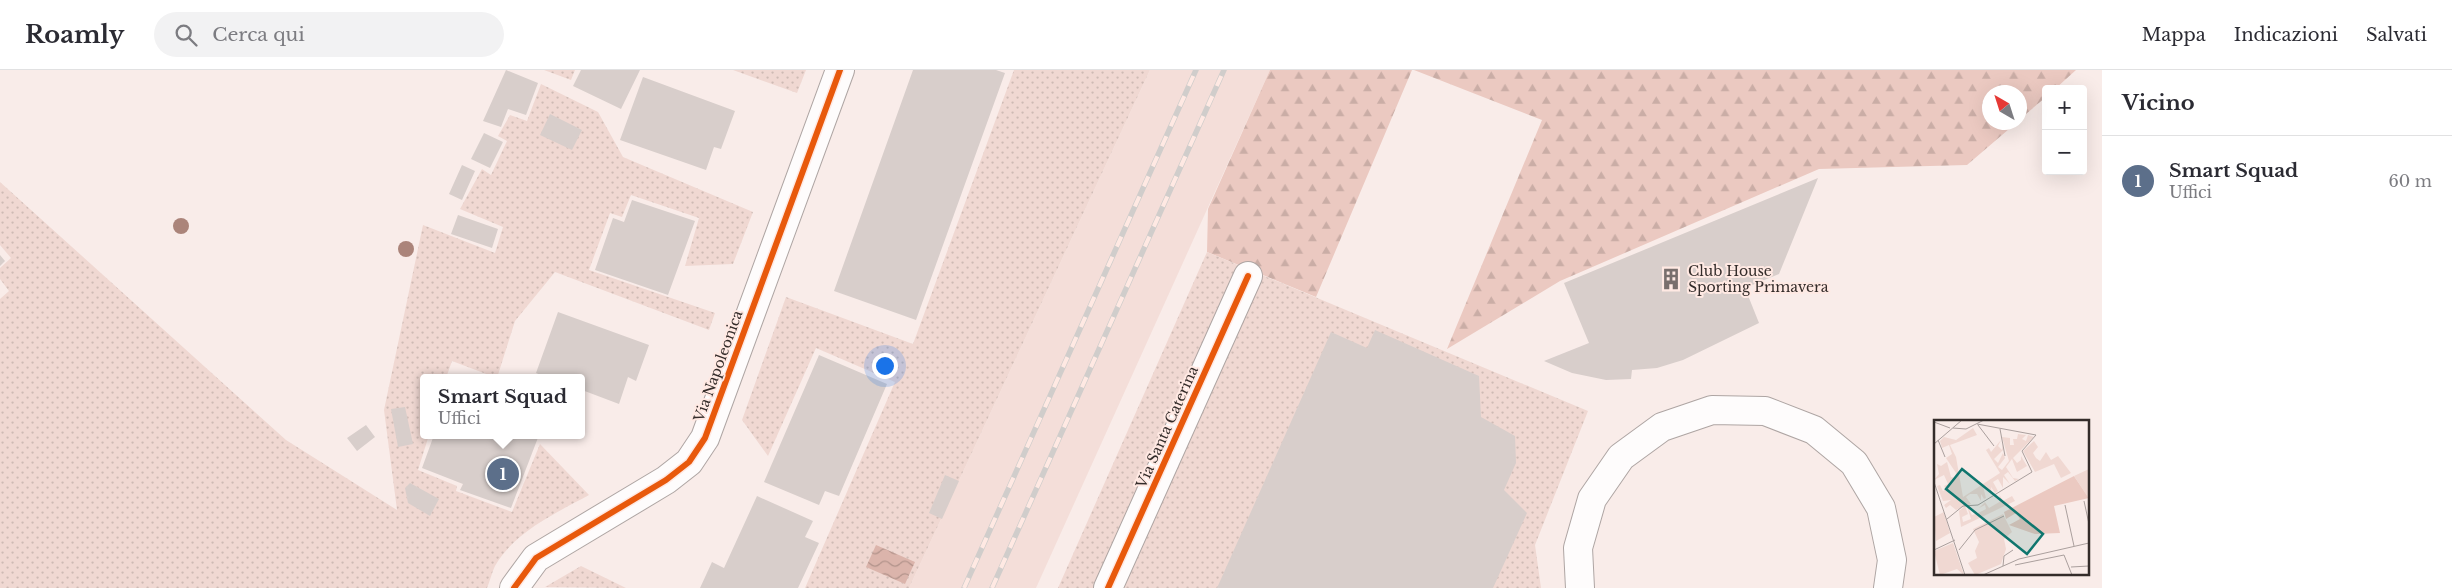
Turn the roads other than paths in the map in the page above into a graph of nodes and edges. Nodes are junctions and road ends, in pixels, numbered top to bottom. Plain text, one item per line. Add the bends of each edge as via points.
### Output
1 (840, 70) edge
2 (1248, 276) dead end
3 (514, 588) edge
4 (1108, 588) edge
5 (1580, 588) edge
6 (1888, 588) edge

1 - 3 street, Via Napoleonica via 705,438 689,462 666,480 536,558
2 - 4 street, Via Santa Caterina
5 - 6 street via 1578,548 1592,499 1621,457 1662,427 1712,410 1765,411 1814,430 1854,463 1881,508 1892,560

